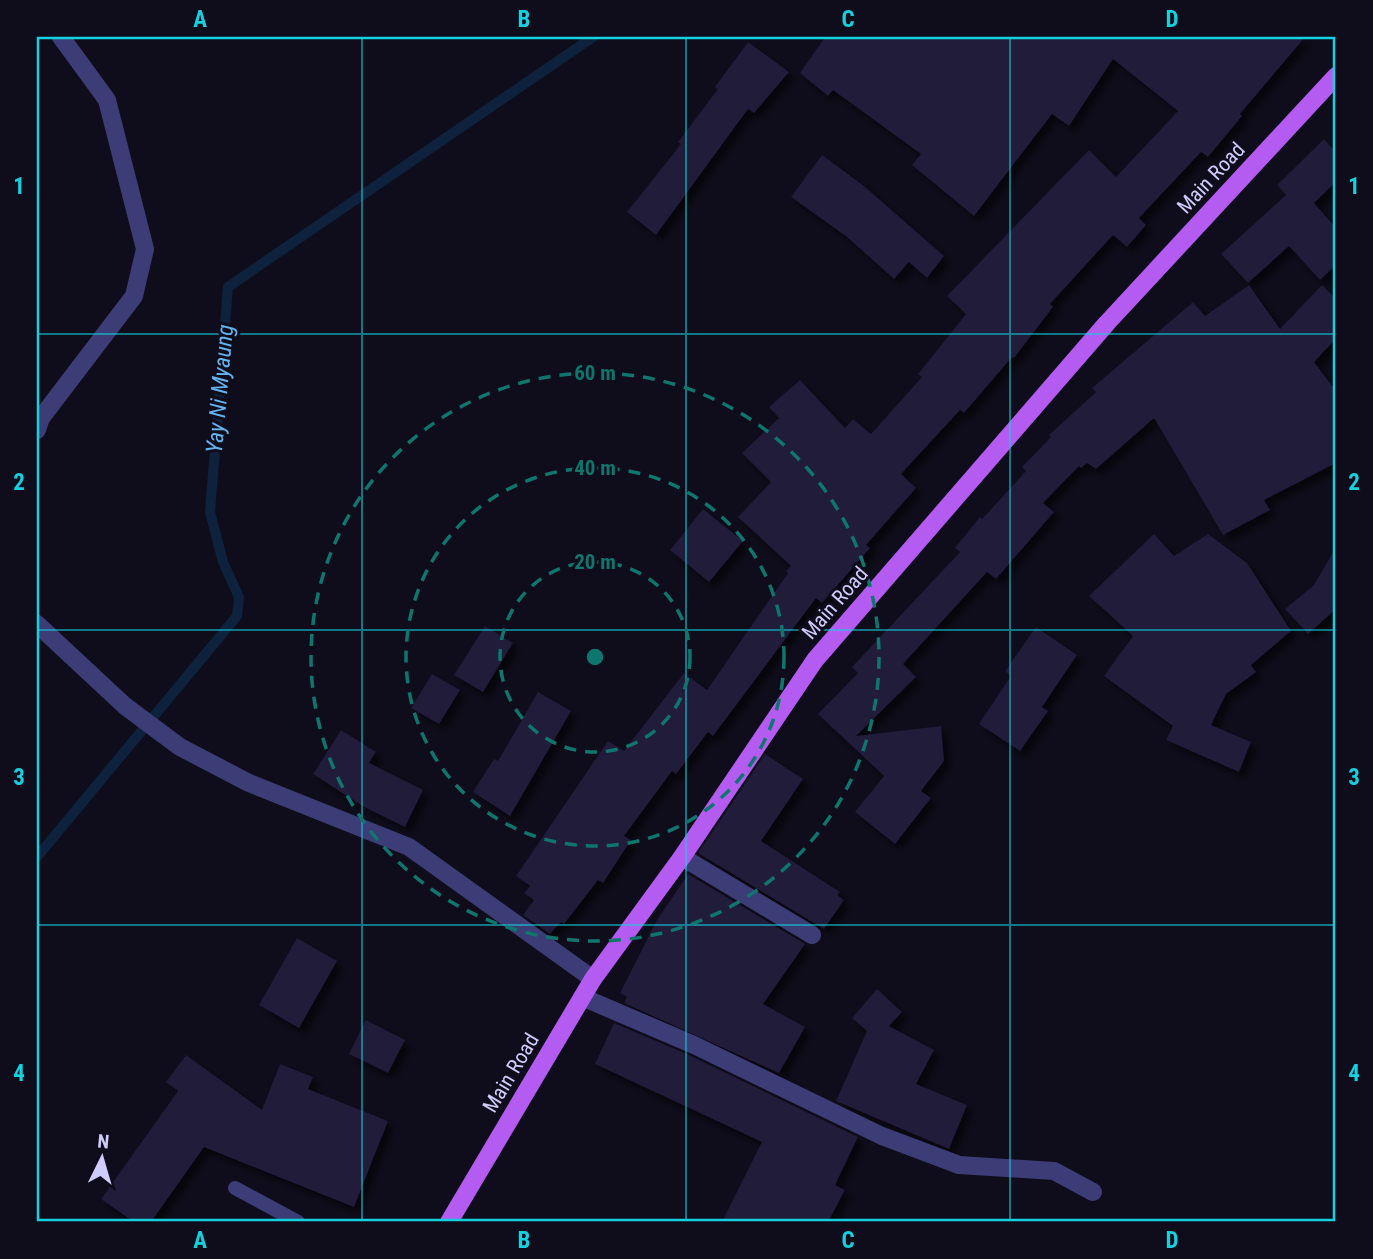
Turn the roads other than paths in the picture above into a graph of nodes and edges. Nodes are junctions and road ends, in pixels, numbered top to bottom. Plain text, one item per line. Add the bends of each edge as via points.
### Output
1 (61, 37) edge
2 (1336, 76) edge
3 (37, 430) edge
4 (37, 624) edge
5 (682, 857) junction
6 (812, 935) dead end
7 (593, 979) junction
8 (582, 997) junction
9 (235, 1188) dead end
10 (1093, 1192) dead end
11 (298, 1222) edge
12 (449, 1222) edge

1 - 3 street via 107,100 145,249 134,296 41,418
2 - 5 main road, Main Road via 1107,323 816,660
4 - 7 street via 125,706 180,747 249,783 409,847
5 - 6 street
5 - 7 main road, Main Road
7 - 8 main road, Main Road
8 - 10 street via 694,1045 882,1136 959,1166 1054,1171
8 - 12 main road, Main Road
9 - 11 lane

